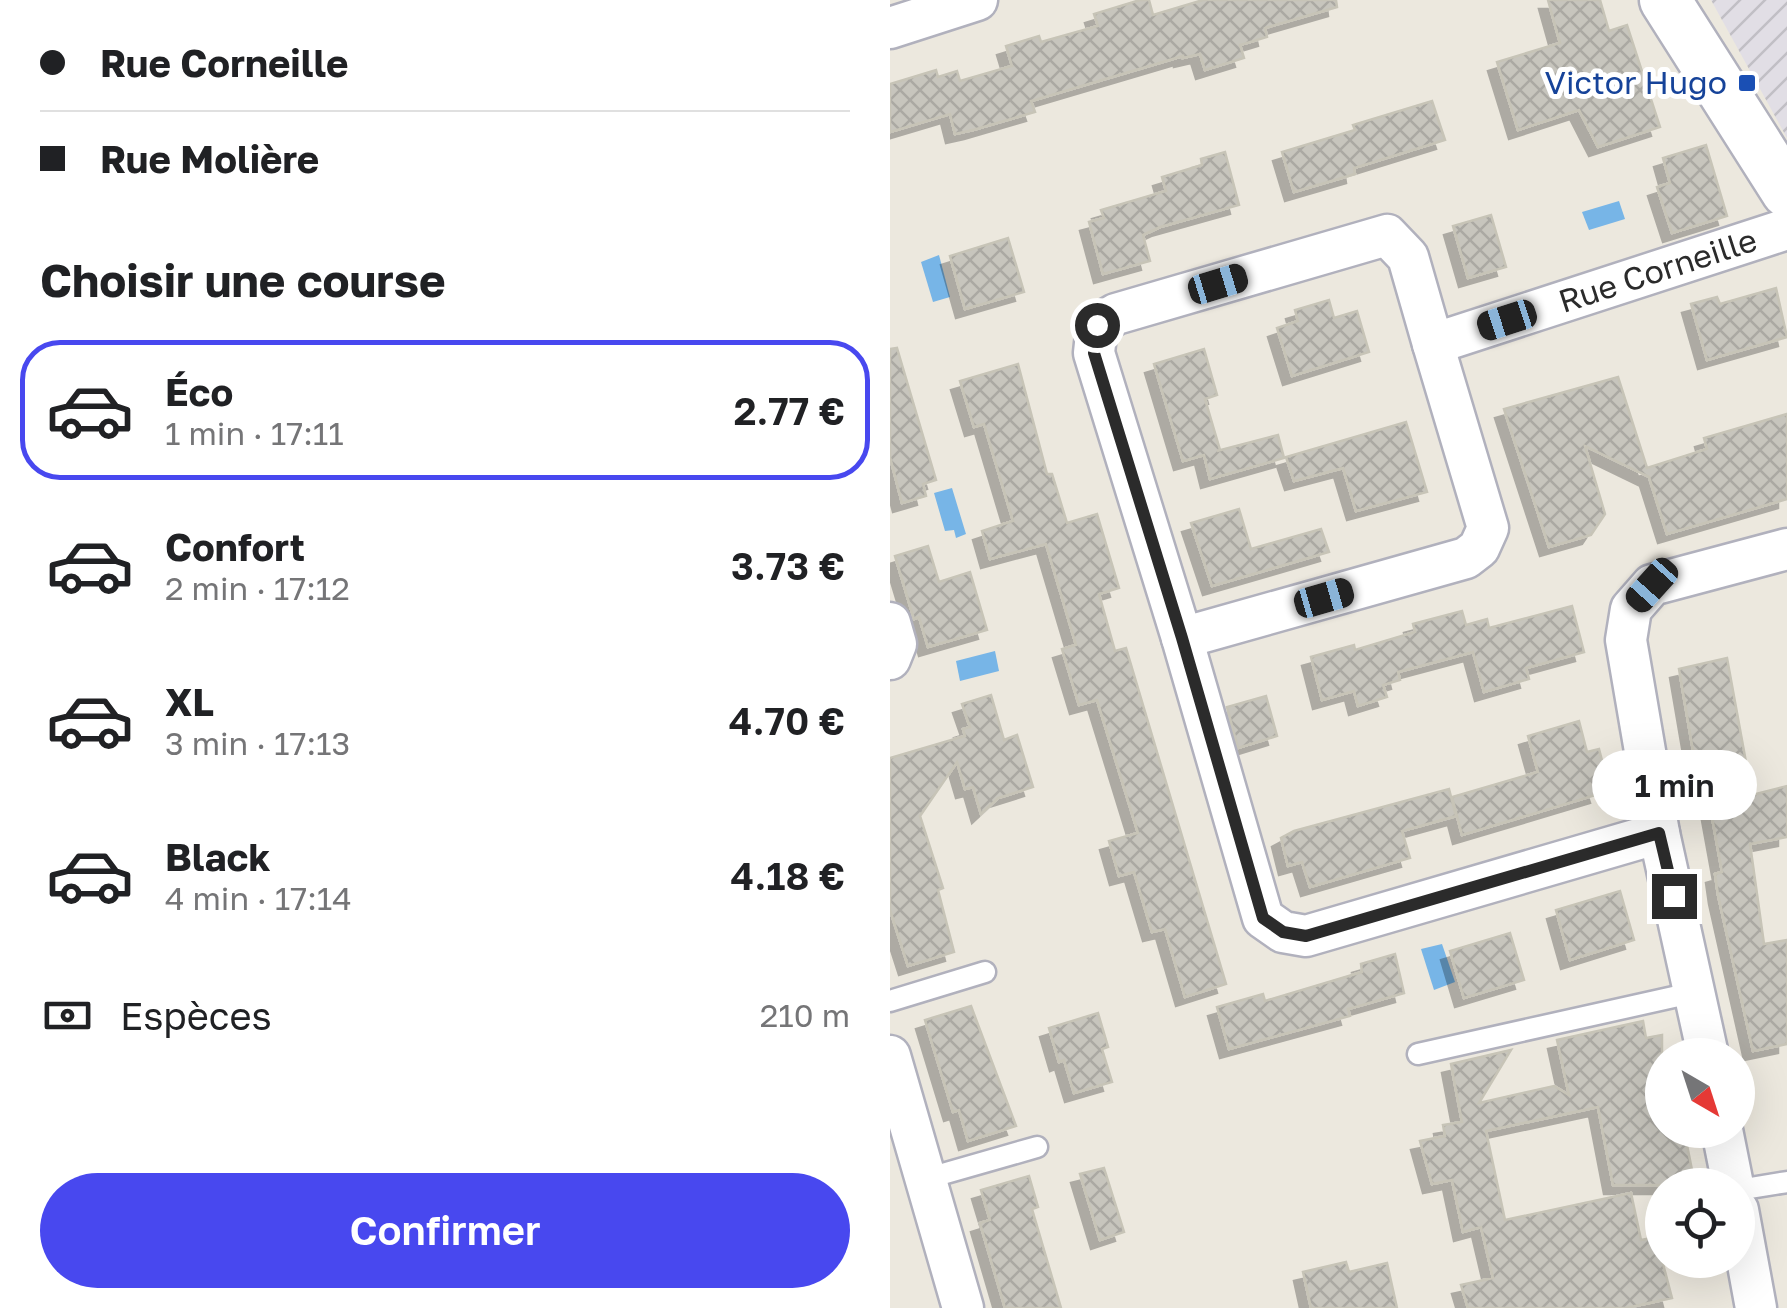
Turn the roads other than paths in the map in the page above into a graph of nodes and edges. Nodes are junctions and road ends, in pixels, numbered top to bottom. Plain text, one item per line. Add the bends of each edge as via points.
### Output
1 (977, 0) edge
2 (1665, 0) edge
3 (890, 28) edge
4 (1787, 192) edge
5 (1787, 229) edge
6 (1433, 344) junction
7 (1787, 549) edge
8 (890, 623) edge
9 (1182, 638) junction
10 (890, 658) edge
11 (1659, 833) junction
12 (986, 972) dead end
13 (1696, 992) junction
14 (890, 1001) edge
15 (1705, 1038) edge
16 (1418, 1054) dead end
17 (890, 1056) edge
18 (1037, 1147) dead end
19 (925, 1179) junction
20 (1787, 1182) edge
21 (1755, 1186) edge
22 (1750, 1278) edge
23 (963, 1308) edge
24 (1756, 1308) edge

1 - 3 street
2 - 4 street
5 - 6 street, Rue Corneille
6 - 9 street via 1488,528 1480,548 1466,558
6 - 9 street via 1408,257 1387,235 1097,325 1094,353
7 - 11 street via 1652,585 1631,609 1626,640
8 - 10 street via 896,644
9 - 11 street via 1263,918 1283,932 1306,936
11 - 13 street
12 - 14 lane
13 - 15 street
13 - 16 lane
17 - 19 street
18 - 19 lane
19 - 23 street
20 - 21 lane
22 - 24 street

